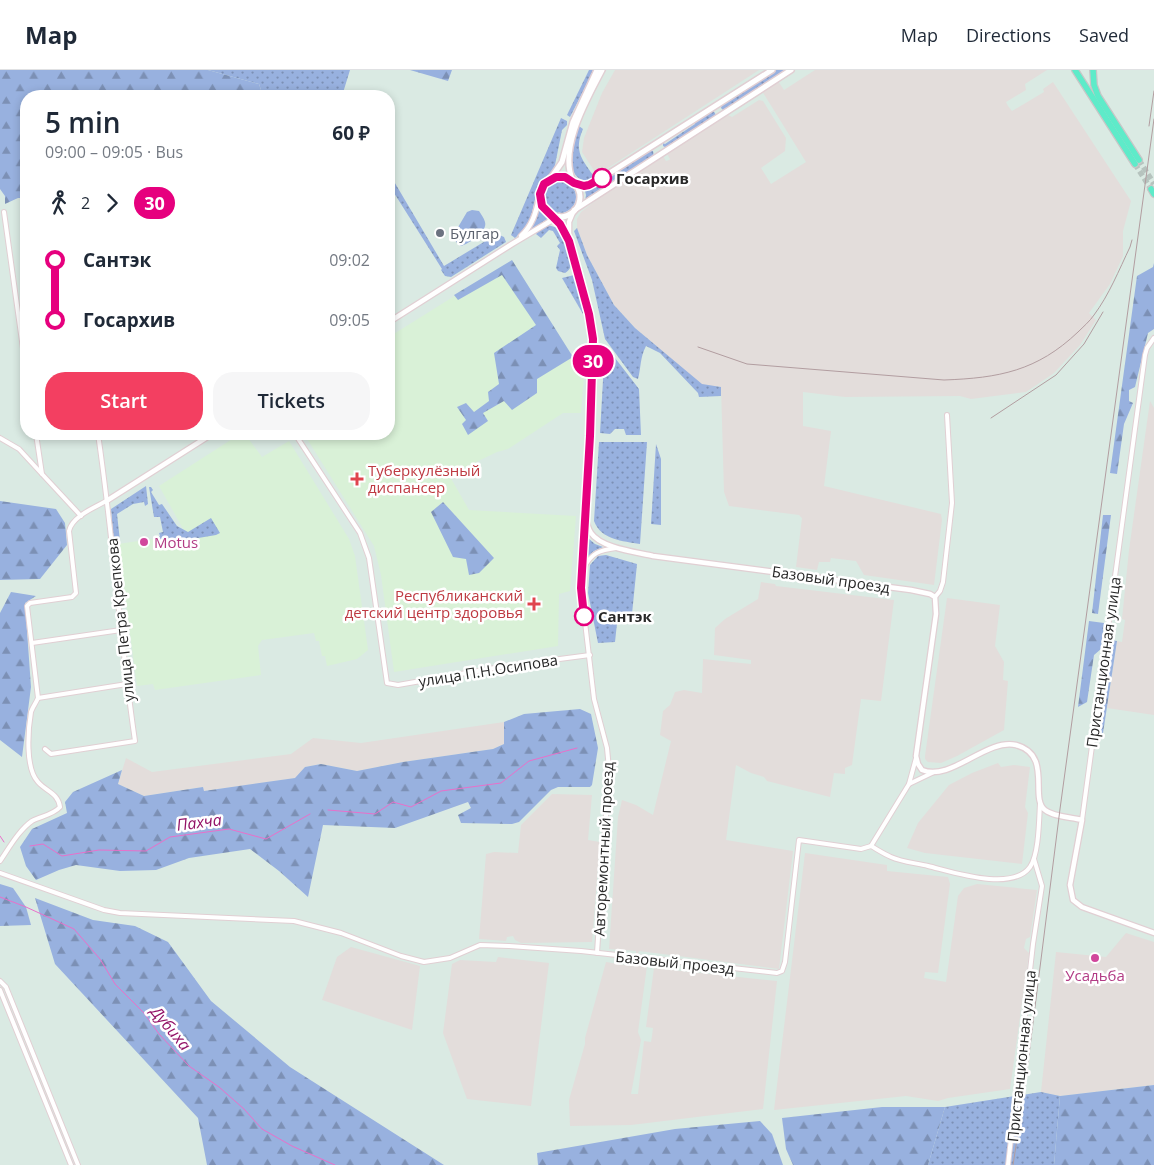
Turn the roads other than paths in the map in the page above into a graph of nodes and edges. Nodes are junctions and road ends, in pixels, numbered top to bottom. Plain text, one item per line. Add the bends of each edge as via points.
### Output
1 (597, 70) edge
2 (602, 70) edge
3 (772, 70) edge
4 (791, 70) edge
5 (1075, 70) edge
6 (1093, 70) edge
7 (715, 106) junction
8 (721, 115) junction
9 (654, 145) junction
10 (660, 154) junction
11 (551, 178) junction
12 (573, 182) junction
13 (539, 198) junction
14 (575, 210) junction
15 (4, 212) dead end
16 (555, 217) junction
17 (569, 241) junction
18 (512, 244) junction
19 (395, 318) edge
20 (20, 327) edge
21 (1154, 338) edge
22 (947, 415) dead end
23 (0, 438) edge
24 (37, 440) edge
25 (99, 440) edge
26 (203, 440) edge
27 (299, 440) edge
28 (42, 474) junction
29 (108, 500) junction
30 (585, 514) junction
31 (81, 516) junction
32 (616, 548) junction
33 (582, 570) junction
34 (935, 597) junction
35 (121, 630) junction
36 (32, 643) junction
37 (590, 655) junction
38 (127, 684) junction
39 (38, 698) junction
40 (45, 749) dead end
41 (916, 756) junction
42 (936, 772) junction
43 (909, 784) junction
44 (1040, 803) junction
45 (1046, 811) junction
46 (1039, 812) junction
47 (1082, 820) junction
48 (871, 846) junction
49 (1034, 859) junction
50 (0, 861) edge
51 (0, 873) edge
52 (1154, 933) edge
53 (598, 953) junction
54 (0, 981) edge
55 (6, 987) junction
56 (0, 990) edge
57 (29, 1044) junction
58 (23, 1046) junction
59 (51, 1096) junction
60 (44, 1098) junction
61 (72, 1148) junction
62 (65, 1151) junction
63 (71, 1165) edge
64 (78, 1165) edge
65 (1008, 1165) edge

1 - 11 main road via 576,116 562,162
2 - 12 main road via 569,150 568,166
3 - 7 main road
4 - 8 main road
5 - 6 main road via 1137,162 1098,96
7 - 8 main road
7 - 9 main road
8 - 10 main road
9 - 10 main road
9 - 12 main road via 597,182 584,186
10 - 14 main road
11 - 12 main road via 561,177
11 - 13 main road via 542,187
12 - 14 main road via 580,194
13 - 16 main road via 542,206
13 - 18 street via 534,220
14 - 16 main road
14 - 17 street, Авторемонтный проезд via 569,222
15 - 20 street
16 - 17 street, Авторемонтный проезд
16 - 18 street
17 - 30 street, Авторемонтный проезд via 593,339
18 - 19 street
21 - 47 street, Пристанционная улица via 1145,355
22 - 34 street via 952,516 943,582
23 - 28 street via 19,449
24 - 28 street
25 - 29 street, улица Петра Крепкова
26 - 29 street
27 - 37 street, улица П.Н.Осипова via 366,546 387,683 398,685
28 - 31 street
29 - 31 street
29 - 35 street, улица Петра Крепкова
30 - 32 street, Базовый проезд via 593,536
30 - 33 street, Авторемонтный проезд
31 - 36 street via 70,525 69,531 76,593 72,597 27,606
32 - 33 street via 594,553
32 - 34 street, Базовый проезд via 659,557 911,590
33 - 37 street, Авторемонтный проезд via 581,588
34 - 41 street via 936,614
35 - 36 street
35 - 38 street, улица Петра Крепкова
36 - 39 street
37 - 53 street, Авторемонтный проезд via 594,699 608,748 609,769
38 - 39 street
38 - 40 street, улица Петра Крепкова via 135,741 51,754
39 - 50 street via 32,711 29,762 35,778 56,795 60,807 25,827
41 - 42 street via 922,770
41 - 43 street
42 - 43 street
42 - 44 street via 994,748 1014,745 1027,751 1036,761
43 - 48 street
44 - 45 street
44 - 46 street
45 - 46 street
45 - 47 street
46 - 49 street
47 - 52 street, Пристанционная улица via 1070,885 1074,900
48 - 49 street via 893,858 990,879 1023,874
48 - 53 street, Базовый проезд via 861,849 799,840 782,971 771,973
49 - 65 street, Пристанционная улица via 1042,886
51 - 53 street, Базовый проезд via 104,910 299,922 424,962 450,958 480,945
54 - 55 street
55 - 56 street
55 - 57 street
56 - 58 street
57 - 58 street
57 - 59 street
58 - 60 street
59 - 60 street
59 - 61 street
60 - 62 street
61 - 62 street
61 - 64 street
62 - 63 street

